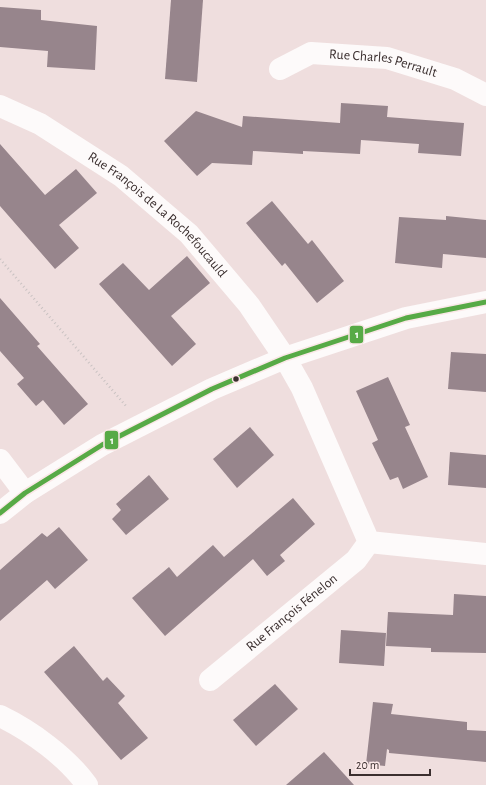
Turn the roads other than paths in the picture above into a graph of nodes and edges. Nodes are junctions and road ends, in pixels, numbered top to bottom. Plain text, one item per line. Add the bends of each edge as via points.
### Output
1 (280, 68) dead end
2 (486, 95) edge
3 (0, 106) edge
4 (486, 302) edge
5 (285, 358) junction
6 (0, 460) edge
7 (25, 493) junction
8 (0, 513) edge
9 (369, 542) junction
10 (486, 554) edge
11 (210, 680) dead end
12 (0, 716) edge
13 (87, 785) edge

1 - 2 street, Rue Charles Perrault via 311,53 387,58 455,79
3 - 5 street, Rue François de La Rochefoucauld via 40,124 121,176 189,234 249,305
4 - 5 street via 406,318
5 - 7 street via 212,389 102,445
5 - 9 street via 302,388
6 - 7 street
7 - 8 street
9 - 10 street
9 - 11 street, Rue François Fénelon via 356,560
12 - 13 street via 45,743

